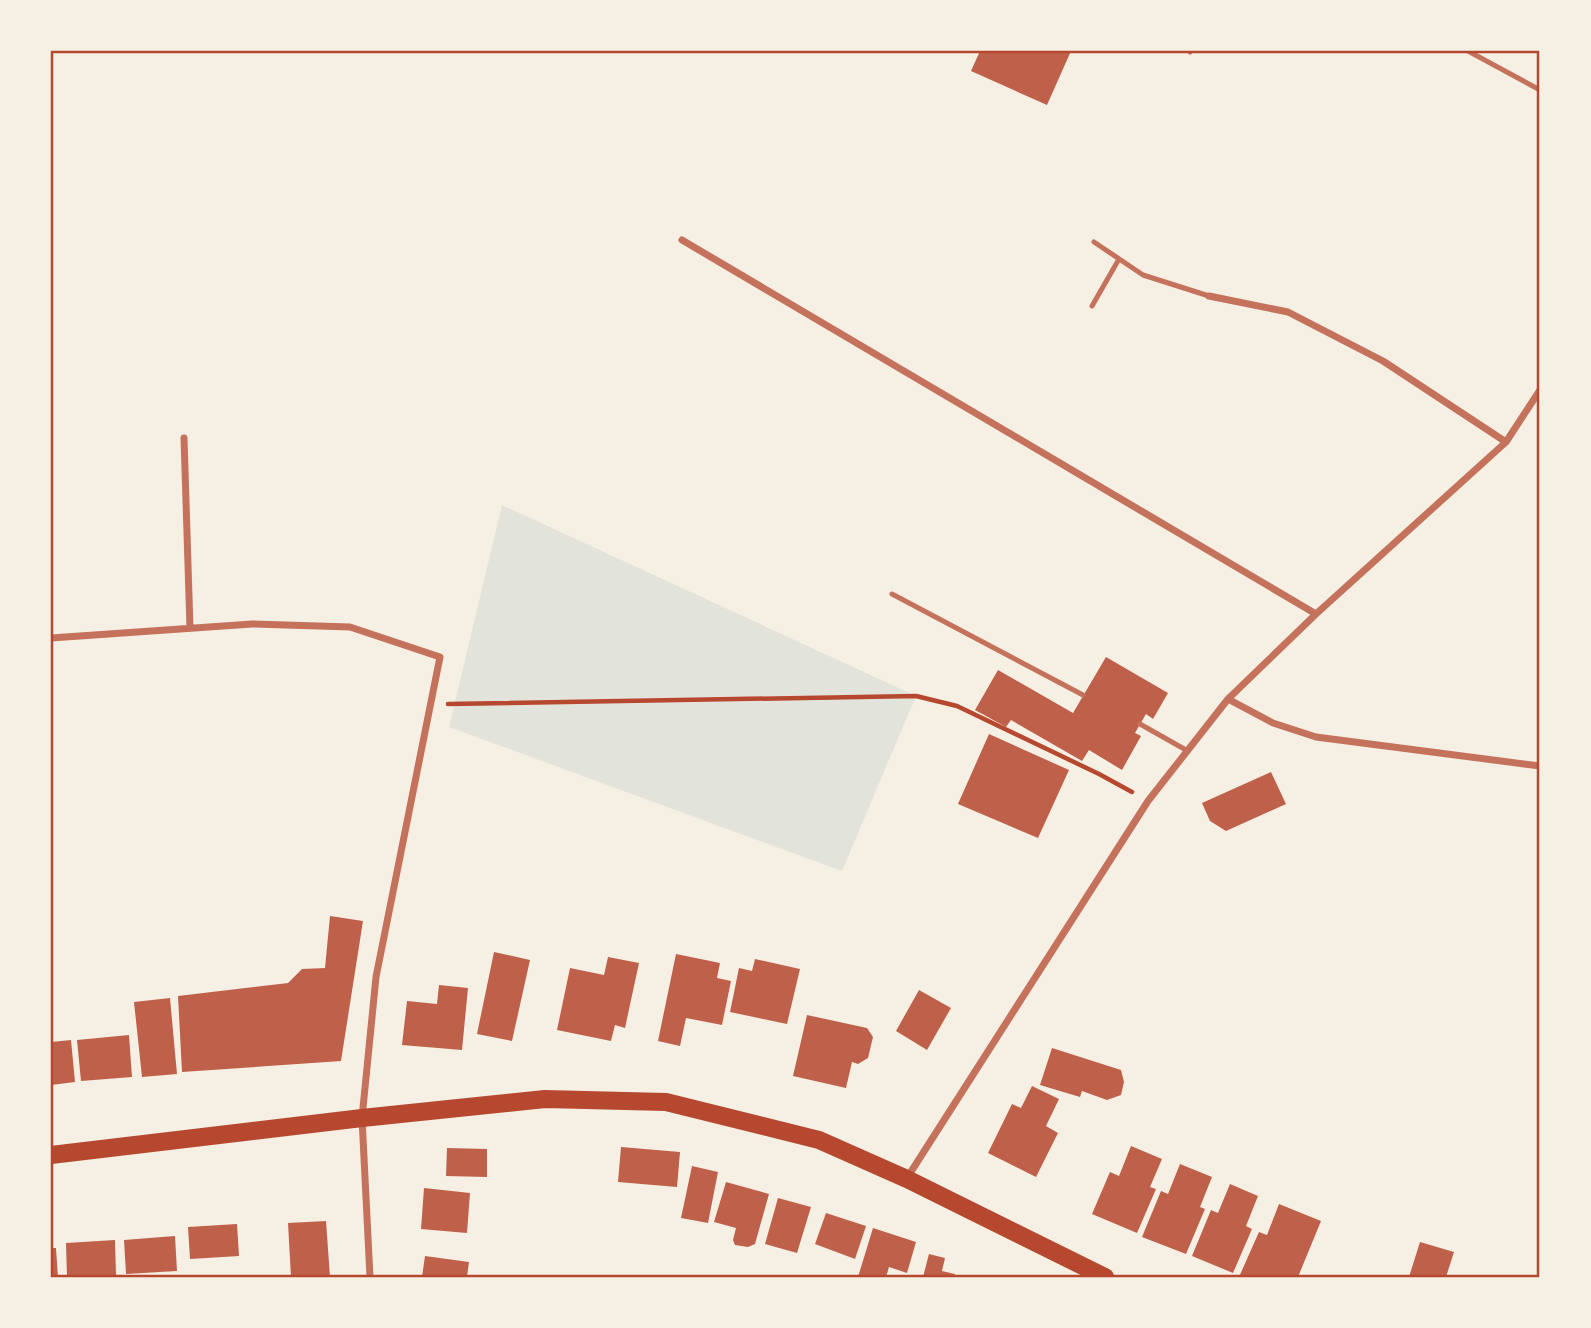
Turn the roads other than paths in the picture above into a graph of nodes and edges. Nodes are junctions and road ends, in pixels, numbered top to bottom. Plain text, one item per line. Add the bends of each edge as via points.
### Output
1 (1468, 51) edge
2 (1540, 90) edge
3 (682, 240) dead end
4 (1094, 242) dead end
5 (1119, 259) junction
6 (1209, 296) joint
7 (1092, 306) dead end
8 (1540, 390) edge
9 (184, 438) dead end
10 (1506, 442) junction
11 (892, 594) dead end
12 (1316, 614) junction
13 (190, 628) junction
14 (51, 638) edge
15 (1083, 695) dead end
16 (1228, 699) junction
17 (1140, 724) dead end
18 (1186, 750) junction
19 (1540, 766) edge
20 (362, 1118) junction
21 (51, 1155) edge
22 (907, 1179) junction
23 (1094, 1275) edge
24 (370, 1277) edge

1 - 2 lane
3 - 12 street
4 - 5 lane
5 - 6 lane via 1143,275
5 - 7 lane
6 - 10 street via 1288,312 1383,361
8 - 10 street
9 - 13 street
10 - 12 street
11 - 15 lane
12 - 16 street
13 - 14 street
13 - 20 street via 252,624 350,627 440,657 376,977
16 - 18 street
16 - 19 street via 1273,723 1316,737
17 - 18 lane
18 - 22 street via 1148,801
20 - 21 main road
20 - 22 main road via 545,1099 666,1102 819,1140
20 - 24 street
22 - 23 main road

